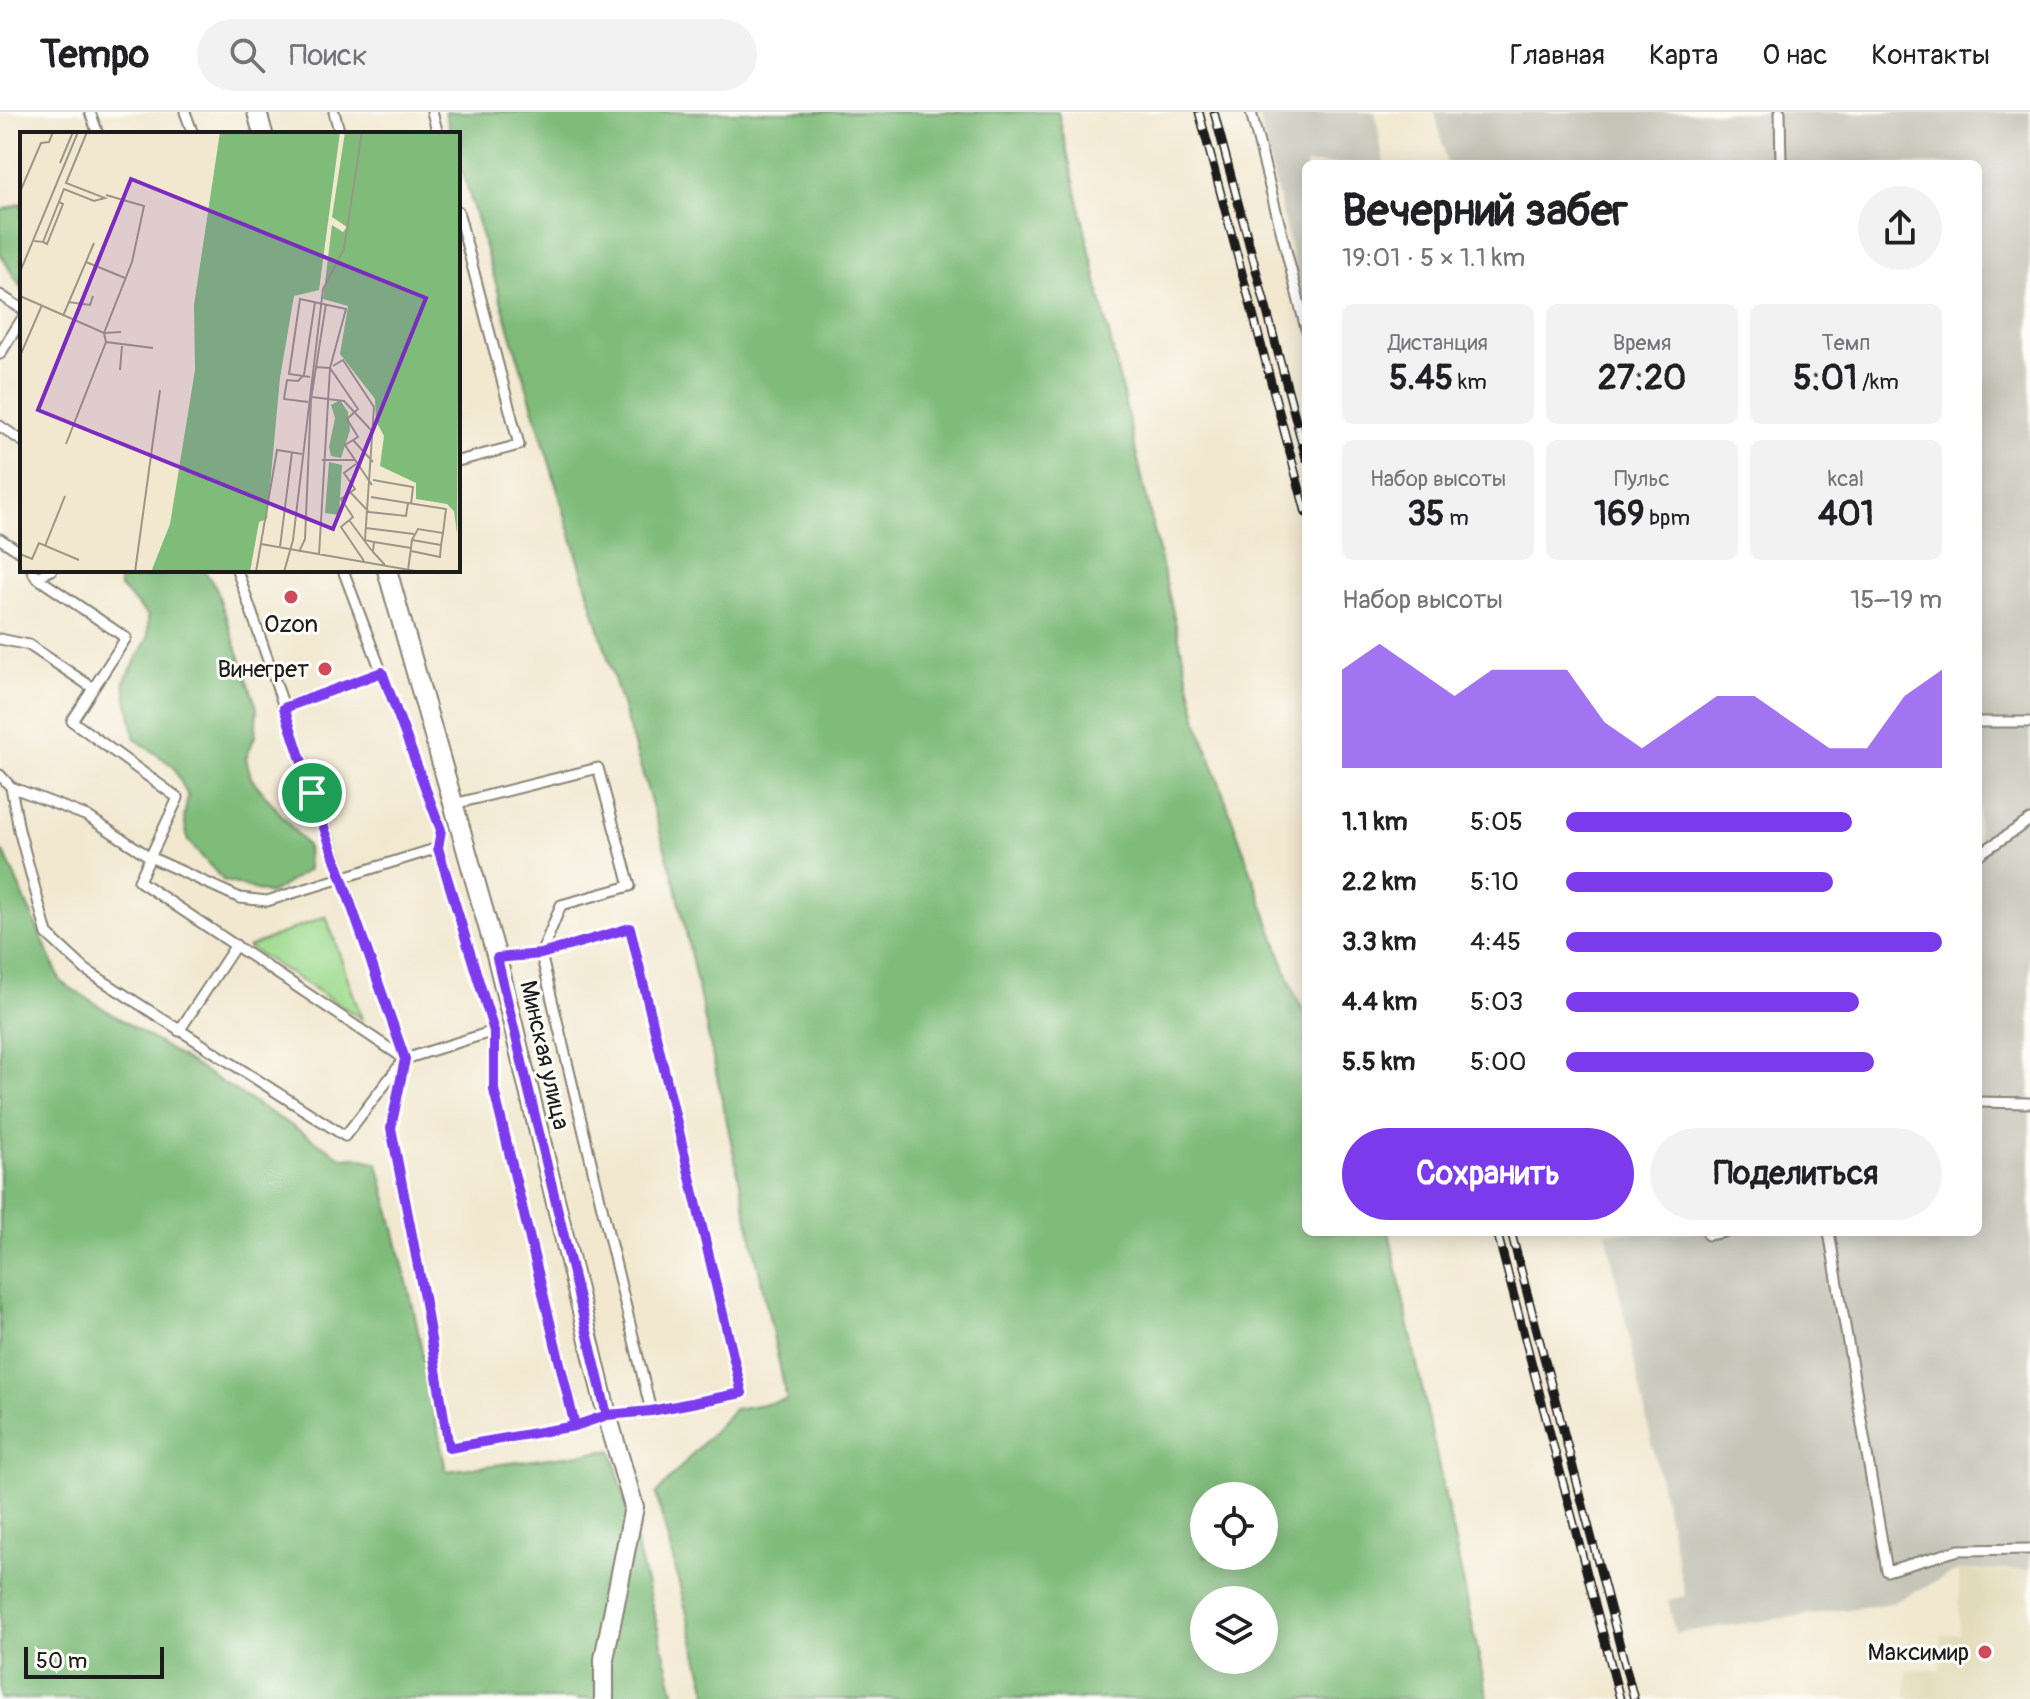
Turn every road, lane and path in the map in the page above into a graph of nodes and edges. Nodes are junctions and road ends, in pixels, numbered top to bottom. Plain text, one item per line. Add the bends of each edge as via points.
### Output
1 (90, 112) edge
2 (185, 112) edge
3 (257, 112) edge
4 (334, 112) edge
5 (432, 112) edge
6 (1251, 112) edge
7 (1780, 112) edge
8 (97, 132) edge
9 (192, 132) edge
10 (262, 132) edge
11 (339, 132) edge
12 (437, 132) edge
13 (1781, 160) edge
14 (460, 219) edge
15 (0, 295) edge
16 (20, 308) edge
17 (1302, 313) edge
18 (20, 322) edge
19 (0, 354) edge
20 (0, 426) edge
21 (20, 440) edge
22 (460, 460) edge
23 (0, 539) edge
24 (20, 551) edge
25 (238, 572) edge
26 (344, 572) edge
27 (388, 572) edge
28 (34, 573) edge
29 (0, 639) edge
30 (382, 672) junction
31 (93, 688) junction
32 (284, 708) junction
33 (1982, 722) edge
34 (2030, 722) edge
35 (0, 775) edge
36 (11, 787) junction
37 (454, 804) junction
38 (2030, 820) edge
39 (438, 848) junction
40 (1982, 852) edge
41 (150, 857) junction
42 (341, 878) junction
43 (236, 945) junction
44 (541, 954) junction
45 (497, 958) junction
46 (179, 1031) junction
47 (494, 1031) junction
48 (405, 1059) junction
49 (1982, 1102) edge
50 (2030, 1103) edge
51 (1830, 1236) edge
52 (651, 1411) junction
53 (607, 1415) junction
54 (575, 1426) junction
55 (2030, 1549) edge
56 (604, 1699) edge

1 - 8 lane
2 - 9 lane
3 - 10 street
4 - 11 lane
5 - 12 lane
6 - 17 lane
7 - 13 lane
14 - 22 lane via 519,445
15 - 16 lane
18 - 19 lane
20 - 21 lane
23 - 24 lane
25 - 32 lane
26 - 30 lane
27 - 37 street, Минская улица
28 - 31 lane via 126,638
29 - 31 lane via 29,645
30 - 32 lane
30 - 39 lane via 441,830
31 - 41 lane via 72,721 178,798
32 - 42 lane
33 - 34 lane
35 - 36 lane
36 - 41 lane via 87,816
36 - 46 lane via 47,934 86,970
37 - 44 lane via 598,768 630,886 561,905
37 - 45 street, Минская улица
38 - 40 lane
39 - 42 lane
39 - 47 lane
41 - 42 lane via 254,900 267,901
41 - 43 lane via 139,881
42 - 48 lane
43 - 46 lane
43 - 48 lane
44 - 45 lane
44 - 52 lane
44 - 52 lane via 630,928 742,1393
45 - 53 street, Минская улица
46 - 48 lane via 345,1136
47 - 48 lane
47 - 54 lane via 494,1090
48 - 54 lane via 391,1128 449,1448
49 - 50 lane
51 - 55 lane via 1887,1571 1959,1550
52 - 53 lane
53 - 54 lane
53 - 56 street, Минская улица via 634,1507 604,1659

